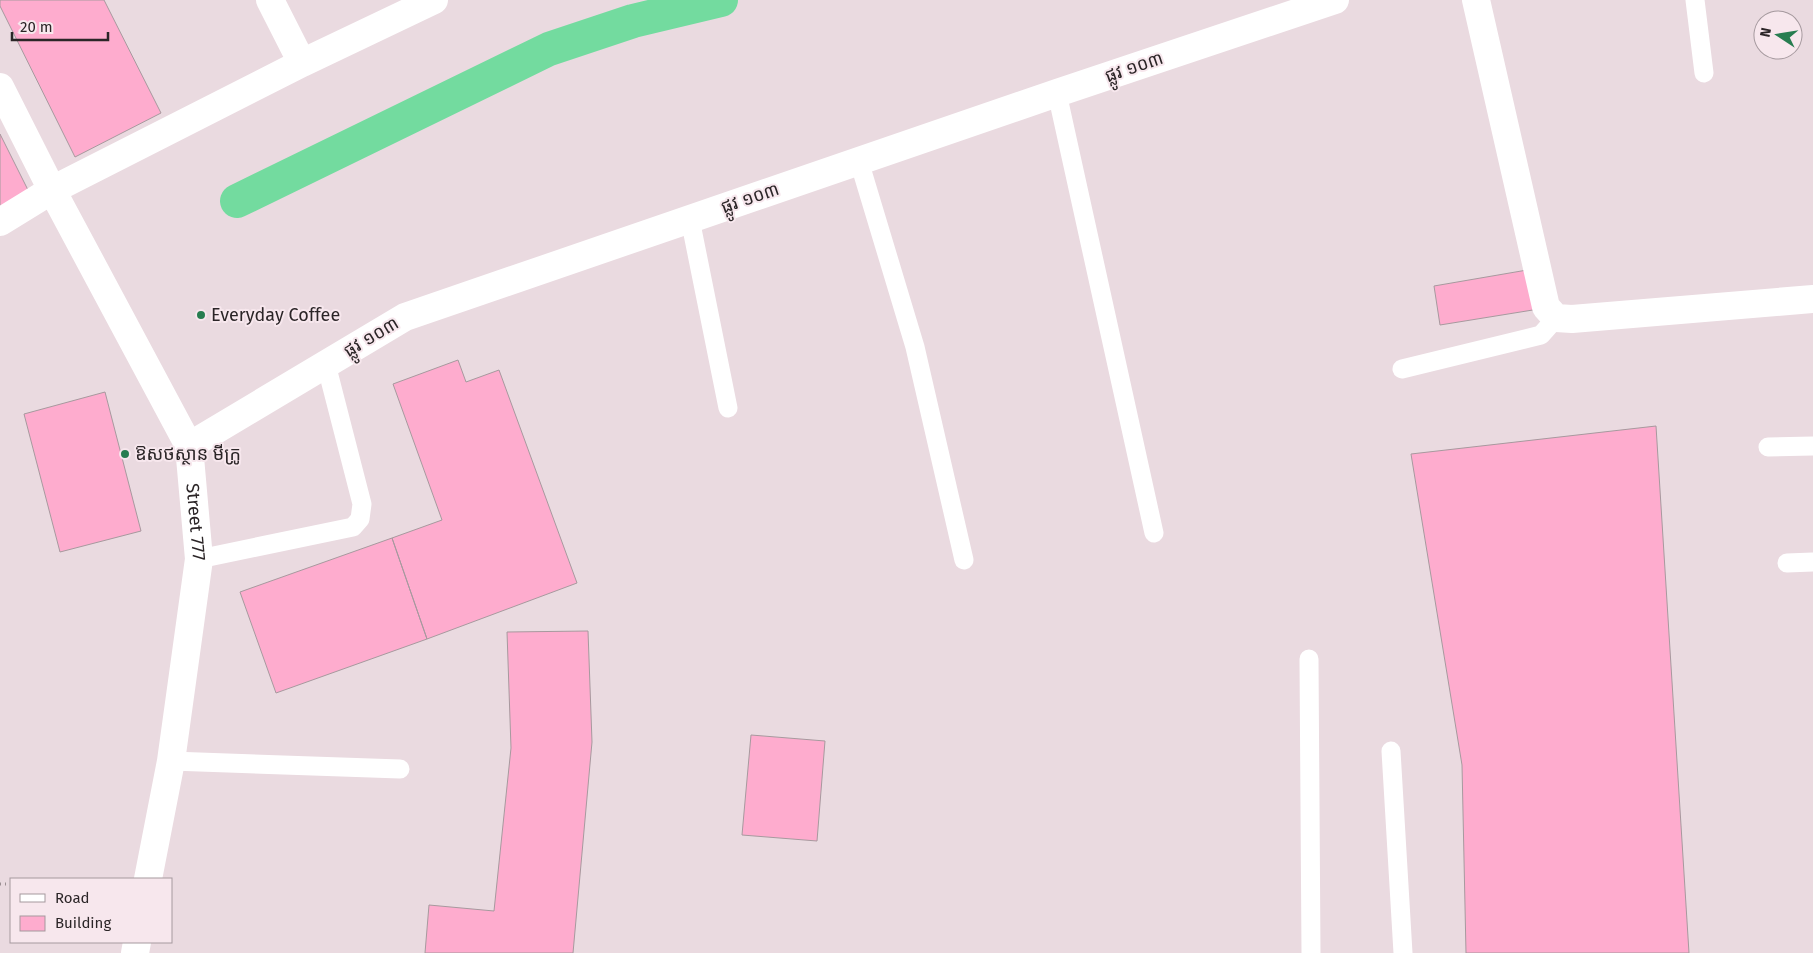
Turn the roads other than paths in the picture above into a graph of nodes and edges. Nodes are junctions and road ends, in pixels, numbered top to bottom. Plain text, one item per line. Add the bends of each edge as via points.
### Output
1 (270, 0) edge
2 (434, 0) edge
3 (1335, 0) edge
4 (1476, 0) edge
5 (1695, 0) edge
6 (302, 63) junction
7 (1704, 73) dead end
8 (0, 87) edge
9 (1057, 93) junction
10 (859, 161) junction
11 (52, 190) junction
12 (690, 219) junction
13 (0, 222) edge
14 (1813, 299) edge
15 (1556, 318) junction
16 (326, 364) junction
17 (1402, 369) dead end
18 (728, 408) dead end
19 (189, 446) junction
20 (1813, 446) edge
21 (1768, 447) dead end
22 (1154, 533) dead end
23 (199, 560) junction
24 (964, 560) dead end
25 (1813, 562) edge
26 (1787, 563) dead end
27 (1310, 659) dead end
28 (1391, 751) dead end
29 (171, 761) junction
30 (400, 769) dead end
31 (148, 878) edge
32 (1311, 953) edge
33 (1403, 953) edge

1 - 6 street
2 - 6 street
3 - 9 street, ផ្លូវ ១០៣
4 - 15 street via 1546,307
5 - 7 lane
6 - 11 street
8 - 11 street, Street 777
9 - 10 street, ផ្លូវ ១០៣
9 - 22 lane
10 - 12 street, ផ្លូវ ១០៣
10 - 24 lane via 915,347
11 - 13 street
11 - 19 street, Street 777
12 - 16 street, ផ្លូវ ១០៣ via 406,317
12 - 18 lane
14 - 15 street
15 - 17 lane via 1541,335
16 - 19 street, ផ្លូវ ១០៣
16 - 23 lane via 362,504 360,519 353,527
19 - 23 street, Street 777
20 - 21 lane
23 - 29 street, Street 777
25 - 26 lane
27 - 32 lane
28 - 33 lane
29 - 30 lane
29 - 31 street, Street 777

